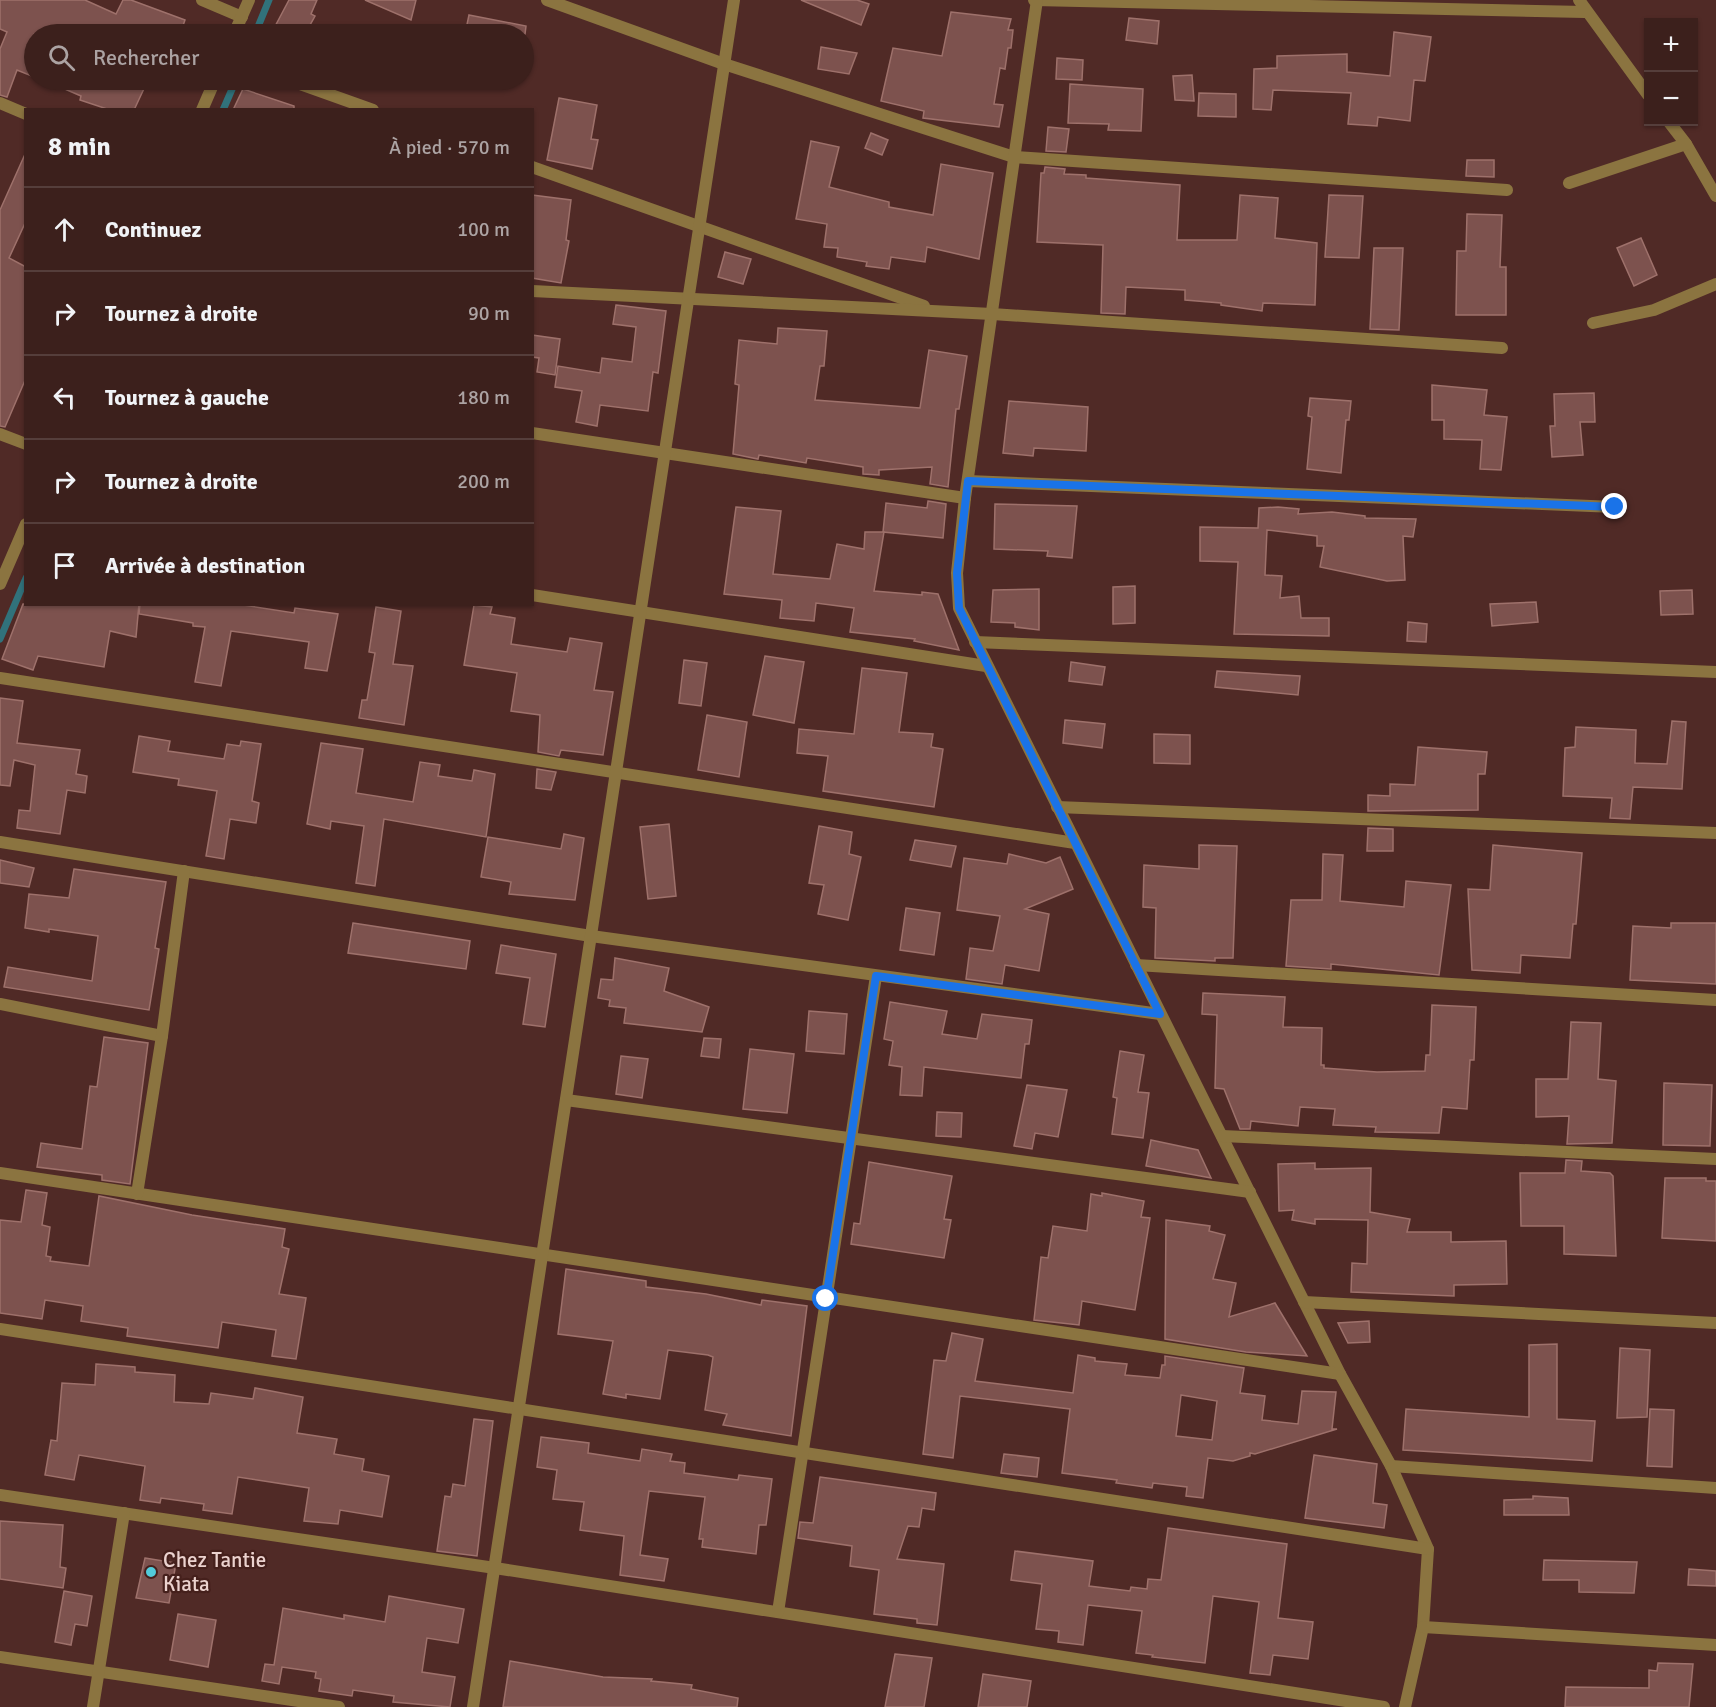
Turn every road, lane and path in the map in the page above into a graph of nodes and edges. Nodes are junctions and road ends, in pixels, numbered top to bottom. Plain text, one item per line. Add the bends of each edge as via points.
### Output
1 (202, 0) edge
2 (249, 0) edge
3 (547, 0) edge
4 (734, 0) edge
5 (1036, 0) edge
6 (1579, 0) edge
7 (1585, 12) junction
8 (242, 17) junction
9 (239, 24) edge
10 (724, 63) junction
11 (211, 90) edge
12 (317, 90) edge
13 (1644, 90) edge
14 (0, 104) edge
15 (203, 108) edge
16 (367, 108) edge
17 (24, 113) edge
18 (1672, 126) edge
19 (1686, 144) junction
20 (1014, 157) junction
21 (534, 167) edge
22 (1569, 183) dead end
23 (1507, 190) dead end
24 (1716, 196) edge
25 (699, 226) junction
26 (1716, 284) edge
27 (534, 291) edge
28 (688, 301) junction
29 (938, 311) junction
30 (992, 314) junction
31 (1593, 323) dead end
32 (1502, 348) dead end
33 (534, 433) edge
34 (0, 434) edge
35 (24, 443) edge
36 (665, 453) junction
37 (968, 481) junction
38 (965, 498) junction
39 (1615, 507) dead end
40 (24, 529) edge
41 (0, 584) edge
42 (534, 595) edge
43 (640, 612) junction
44 (975, 642) junction
45 (986, 666) junction
46 (1716, 672) edge
47 (0, 678) edge
48 (616, 773) junction
49 (1057, 807) junction
50 (1716, 833) edge
51 (0, 842) edge
52 (1075, 843) junction
53 (184, 871) junction
54 (591, 936) junction
55 (1136, 966) junction
56 (876, 976) junction
57 (1716, 1000) edge
58 (0, 1004) edge
59 (1160, 1014) junction
60 (162, 1036) junction
61 (566, 1100) junction
62 (1222, 1136) junction
63 (851, 1139) junction
64 (1716, 1159) edge
65 (0, 1173) edge
66 (1250, 1192) junction
67 (137, 1194) junction
68 (542, 1256) junction
69 (826, 1299) junction
70 (1304, 1302) junction
71 (1716, 1323) edge
72 (0, 1329) edge
73 (1340, 1374) junction
74 (519, 1409) junction
75 (802, 1453) junction
76 (1391, 1466) junction
77 (1716, 1488) edge
78 (0, 1495) edge
79 (124, 1513) junction
80 (1428, 1549) junction
81 (495, 1568) junction
82 (778, 1612) junction
83 (1423, 1627) junction
84 (1716, 1644) edge
85 (0, 1657) edge
86 (98, 1671) junction
87 (93, 1707) edge
88 (339, 1707) edge
89 (474, 1707) edge
90 (1384, 1707) edge
91 (1405, 1707) edge

1 - 8 street
2 - 8 street
3 - 10 street
4 - 10 street
5 - 7 street
5 - 20 street
6 - 7 street
7 - 13 street
8 - 9 street
10 - 20 street
10 - 25 street
11 - 15 street
12 - 16 street
14 - 17 street
18 - 19 street
19 - 22 street
19 - 24 street
20 - 23 street
20 - 30 street
21 - 25 street
25 - 28 street
25 - 29 street
26 - 31 street via 1654,310
27 - 28 street
28 - 29 street
28 - 36 street
29 - 30 street
30 - 32 street
30 - 37 street
33 - 36 street
34 - 35 street
36 - 38 street
36 - 43 street
37 - 38 street
37 - 39 street
38 - 44 street via 957,573 959,608
40 - 41 street
42 - 43 street
43 - 45 street
43 - 48 street
44 - 45 street
44 - 46 street
45 - 49 street
47 - 48 street
48 - 52 street
48 - 54 street
49 - 50 street
49 - 52 street
51 - 53 street
52 - 55 street
53 - 54 street
53 - 60 street
54 - 56 street
54 - 61 street
55 - 57 street
55 - 59 street
56 - 59 street
56 - 63 street
58 - 60 street
59 - 62 street
60 - 67 street
61 - 63 street
61 - 68 street
62 - 64 street
62 - 66 street
63 - 66 street
63 - 69 street
65 - 67 street
66 - 70 street
67 - 68 street
68 - 69 street
68 - 74 street
69 - 73 street
69 - 75 street
70 - 71 street
70 - 73 street
72 - 74 street
73 - 76 street
74 - 75 street
74 - 81 street
75 - 80 street
75 - 82 street
76 - 77 street
76 - 80 street
78 - 79 street
79 - 81 street
79 - 86 street
80 - 83 street
81 - 82 street
81 - 89 street
82 - 90 street
83 - 84 street
83 - 91 street
85 - 86 street
86 - 87 street
86 - 88 street

